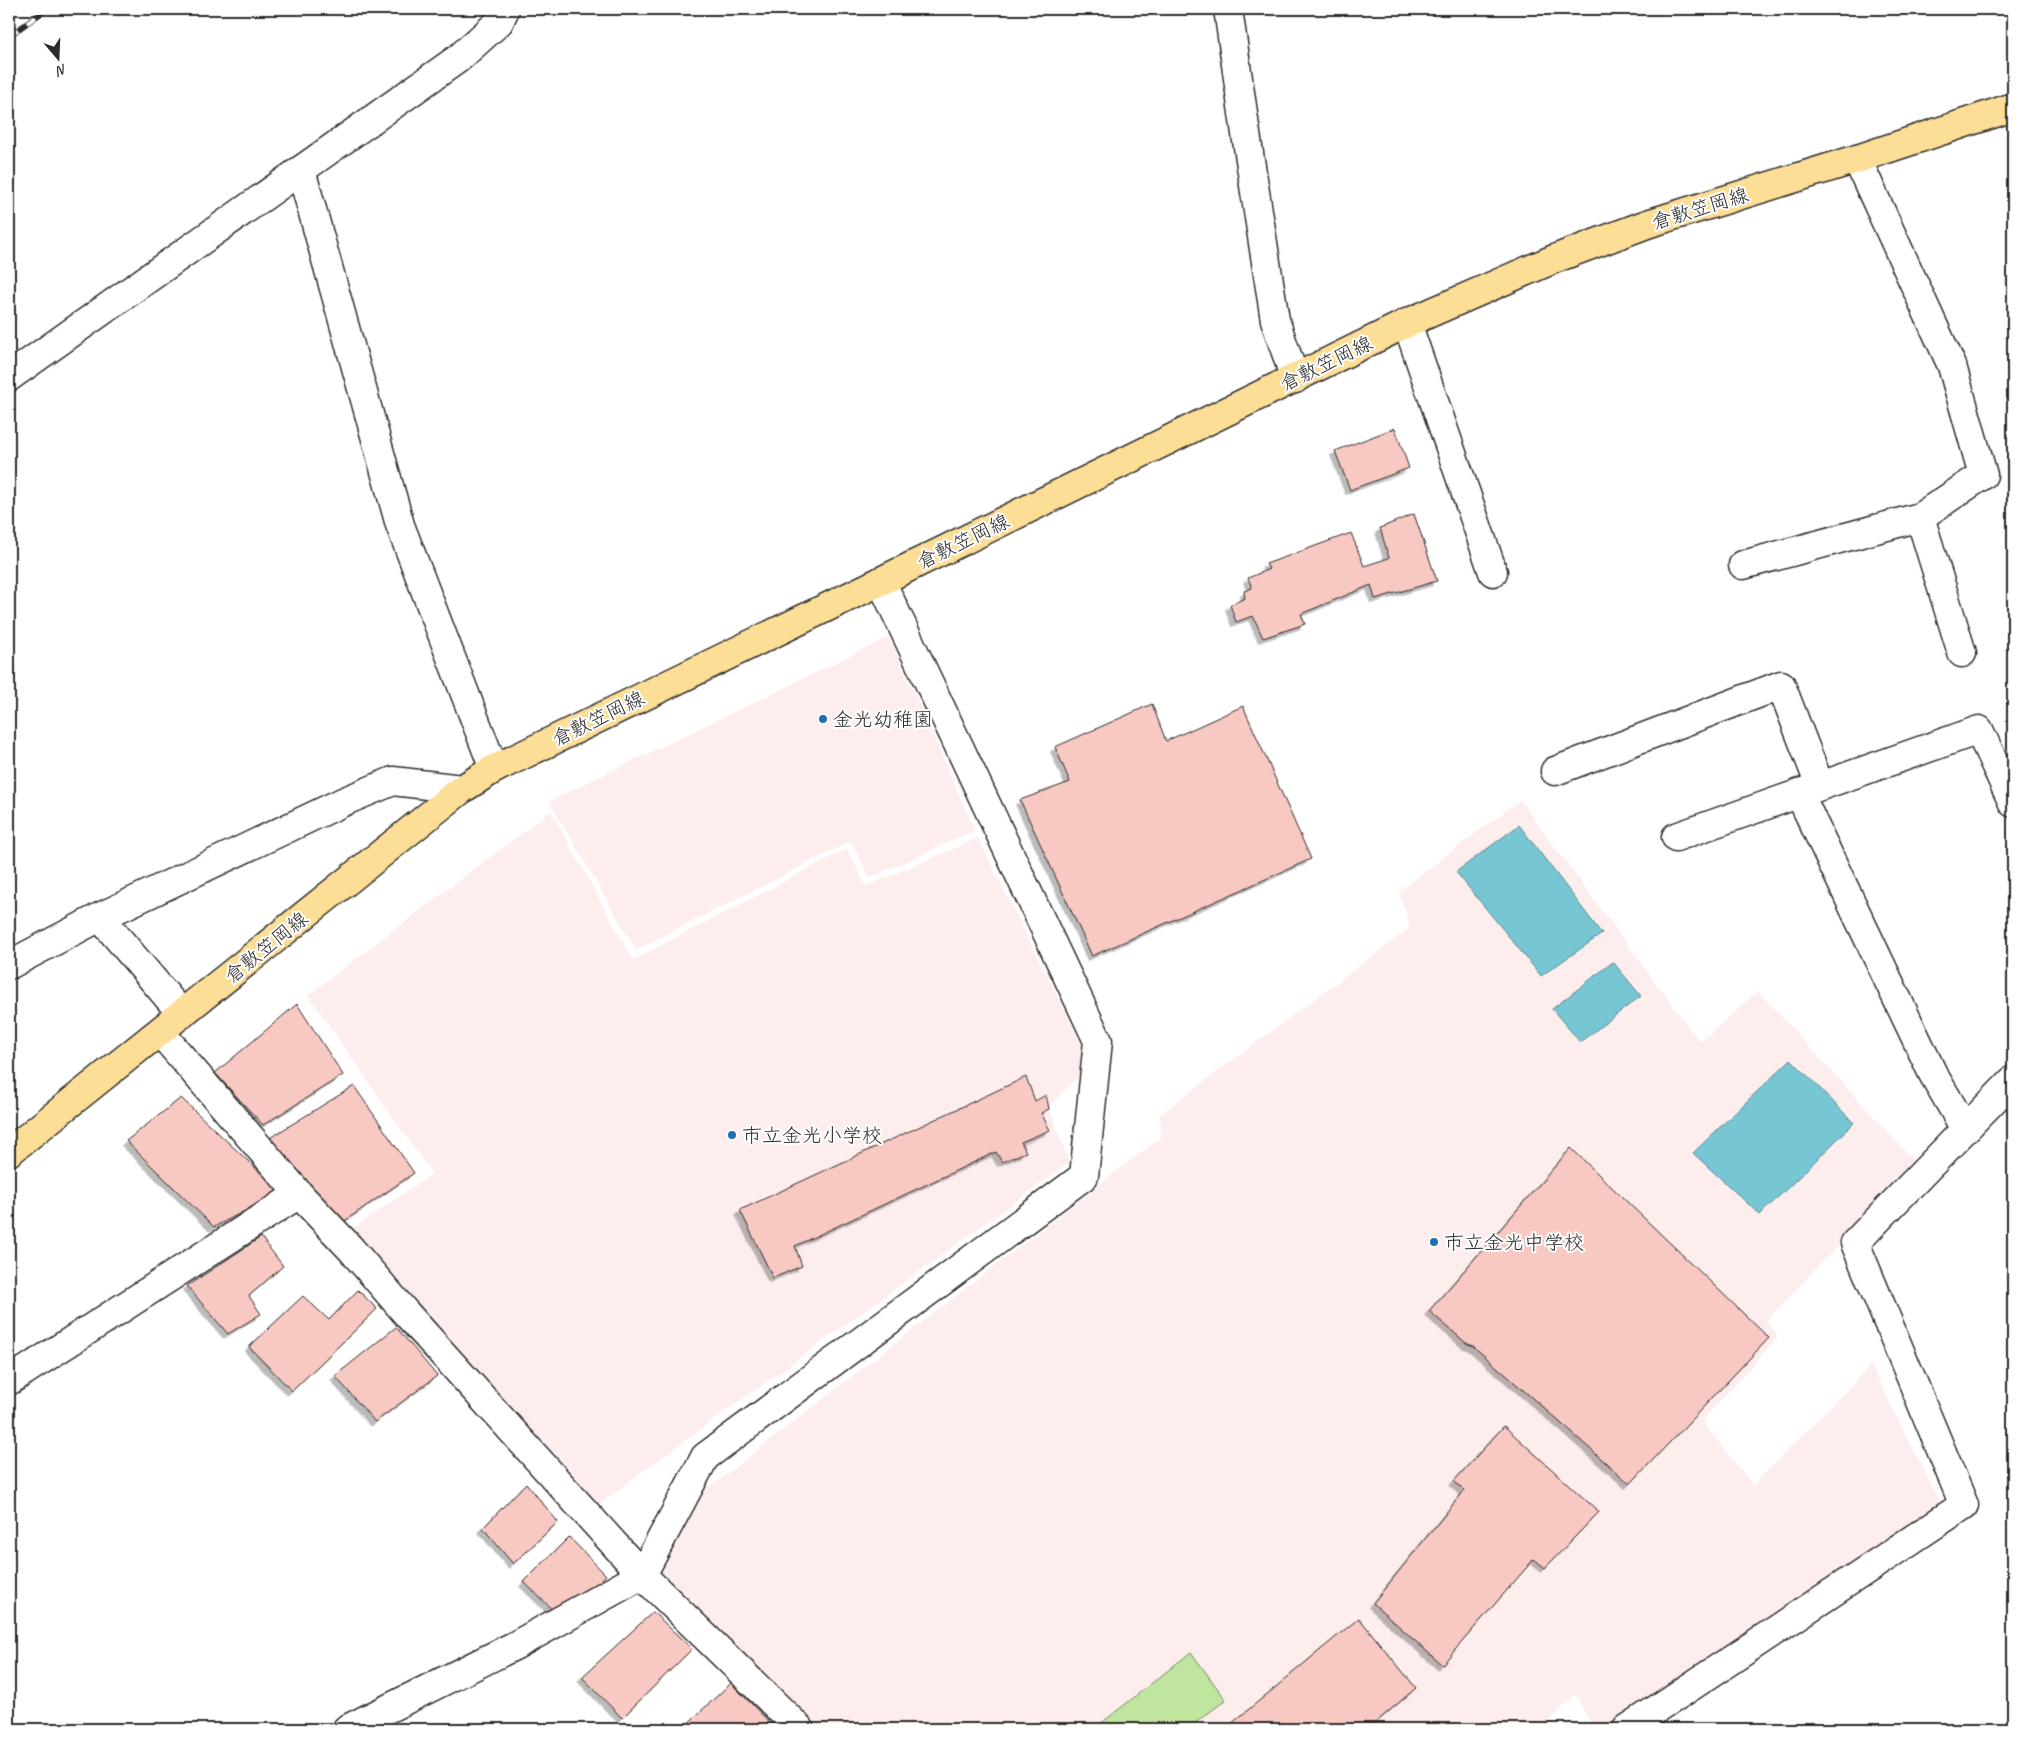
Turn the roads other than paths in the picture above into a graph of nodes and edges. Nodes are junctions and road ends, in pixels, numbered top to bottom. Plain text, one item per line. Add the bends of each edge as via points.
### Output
1 (505, 9) edge
2 (1228, 9) edge
3 (2013, 107) edge
4 (1857, 159) junction
5 (301, 170) junction
6 (1407, 322) junction
7 (9, 377) edge
8 (1294, 379) junction
9 (1920, 517) junction
10 (1743, 565) dead end
11 (1493, 572) dead end
12 (881, 581) junction
13 (1962, 653) dead end
14 (494, 769) junction
15 (1555, 771) dead end
16 (462, 789) junction
17 (1810, 790) junction
18 (2013, 803) edge
19 (1676, 837) dead end
20 (100, 917) junction
21 (9, 965) edge
22 (182, 1014) junction
23 (160, 1032) junction
24 (2013, 1080) edge
25 (1965, 1130) junction
26 (9, 1152) edge
27 (299, 1194) junction
28 (9, 1381) edge
29 (642, 1575) junction
30 (346, 1729) edge
31 (800, 1729) edge
32 (1627, 1729) edge

1 - 5 street via 499,22 459,58
2 - 8 street via 1275,320
3 - 4 main road, 倉敷笠岡線
4 - 6 main road, 倉敷笠岡線 via 1647,224 1554,259
4 - 9 street via 1952,366 1983,475
5 - 7 street
5 - 14 street via 400,525
6 - 8 main road, 倉敷笠岡線
6 - 11 street
8 - 12 main road, 倉敷笠岡線
9 - 10 street
9 - 13 street
12 - 14 main road, 倉敷笠岡線
12 - 29 street via 1098,1041 1084,1176 704,1457
14 - 16 main road, 倉敷笠岡線
15 - 17 street via 1781,685
16 - 20 street via 393,781
16 - 22 main road, 倉敷笠岡線
17 - 18 street via 1979,730
17 - 19 street
17 - 25 street via 1933,1074
20 - 21 street
20 - 22 street
22 - 23 main road, 倉敷笠岡線
23 - 26 main road, 倉敷笠岡線
23 - 27 street
24 - 25 street
25 - 32 street via 1855,1243 1964,1505
27 - 28 street
27 - 29 street via 352,1249
29 - 30 street via 516,1645
29 - 31 street

